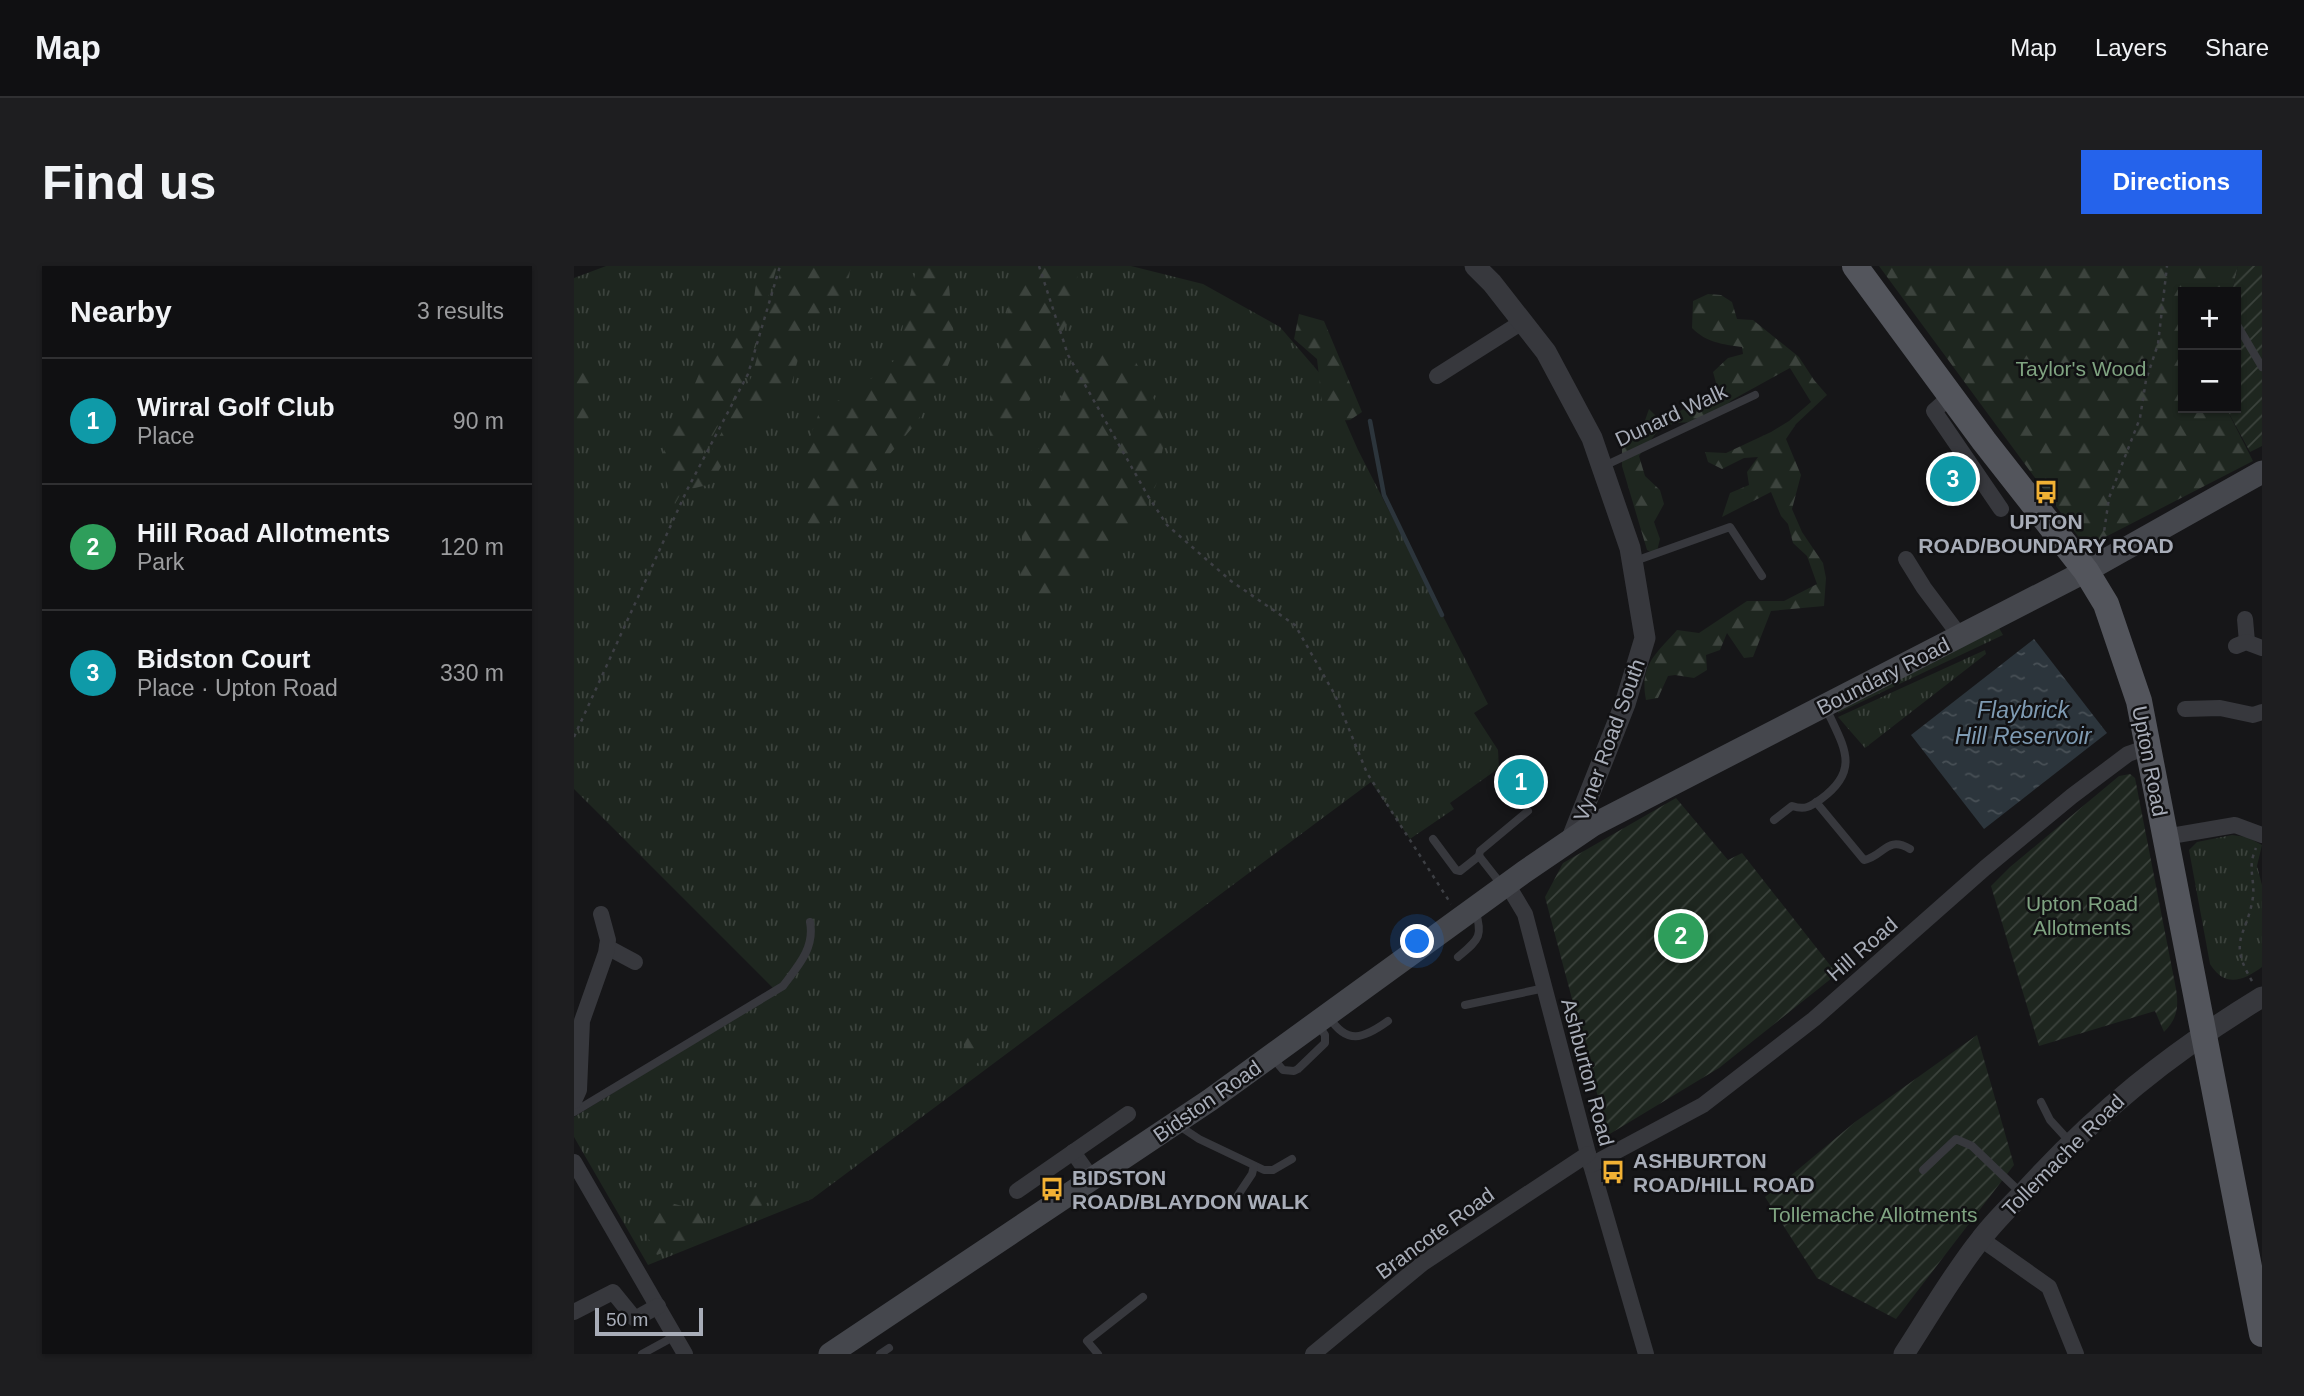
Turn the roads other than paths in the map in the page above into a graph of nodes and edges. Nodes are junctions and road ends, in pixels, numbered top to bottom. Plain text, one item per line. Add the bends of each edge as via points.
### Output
1 (1475, 266) edge
2 (1855, 266) edge
3 (1517, 325) junction
4 (2241, 331) edge
5 (2262, 367) edge
6 (1437, 376) dead end
7 (1755, 395) dead end
8 (1951, 396) junction
9 (1602, 467) junction
10 (2262, 472) edge
11 (2001, 509) dead end
12 (1906, 559) dead end
13 (1632, 562) junction
14 (2093, 567) junction
15 (1762, 576) dead end
16 (2245, 619) dead end
17 (1960, 636) junction
18 (2248, 645) edge
19 (1825, 706) junction
20 (2185, 709) dead end
21 (2262, 712) edge
22 (2148, 747) junction
23 (1816, 802) junction
24 (1528, 811) dead end
25 (1774, 820) dead end
26 (2262, 835) edge
27 (2165, 837) junction
28 (1573, 838) junction
29 (1433, 839) dead end
30 (1910, 849) dead end
31 (1479, 856) junction
32 (1505, 885) junction
33 (1468, 912) junction
34 (601, 914) dead end
35 (810, 922) dead end
36 (607, 947) junction
37 (1458, 957) dead end
38 (635, 962) dead end
39 (1545, 988) junction
40 (2262, 997) edge
41 (1465, 1005) dead end
42 (1322, 1019) junction
43 (1388, 1021) dead end
44 (2204, 1032) junction
45 (574, 1101) edge
46 (2041, 1102) dead end
47 (574, 1112) edge
48 (1128, 1114) dead end
49 (1175, 1123) junction
50 (2071, 1143) junction
51 (1073, 1152) junction
52 (1292, 1159) dead end
53 (1589, 1159) junction
54 (574, 1162) edge
55 (1254, 1166) junction
56 (1923, 1170) dead end
57 (1092, 1179) junction
58 (1017, 1191) dead end
59 (2022, 1194) junction
60 (1238, 1195) dead end
61 (1981, 1239) junction
62 (1143, 1297) dead end
63 (658, 1306) junction
64 (574, 1312) edge
65 (2262, 1335) edge
66 (675, 1336) junction
67 (889, 1348) dead end
68 (642, 1354) edge
69 (685, 1354) edge
70 (830, 1354) edge
71 (880, 1354) edge
72 (1097, 1354) edge
73 (1313, 1354) edge
74 (1646, 1354) edge
75 (1904, 1354) edge
76 (2076, 1354) edge

1 - 3 street, Vyner Road South via 1492,283
2 - 8 main road, Upton Road
3 - 6 street
3 - 9 street, Vyner Road South via 1546,352 1592,438
4 - 5 lane
7 - 9 lane, Dunard Walk
8 - 11 street via 1934,411
8 - 14 main road, Upton Road
9 - 13 street, Vyner Road South
10 - 14 main road, Boundary Road
12 - 17 street
13 - 15 lane via 1730,527
13 - 28 street, Vyner Road South via 1645,638 1625,704
14 - 17 main road, Boundary Road
14 - 22 main road, Upton Road via 2139,701
16 - 18 street
17 - 19 main road, Boundary Road
19 - 23 lane via 1846,758 1841,781
19 - 28 main road, Boundary Road
20 - 21 street
22 - 27 main road, Upton Road
22 - 53 street, Hill Road via 2128,754 2072,796 1814,1019 1703,1105
23 - 25 lane via 1805,809 1787,808
23 - 30 lane via 1864,860 1890,844
24 - 31 lane
26 - 27 street via 2235,825
27 - 44 main road, Upton Road
28 - 32 main road, Boundary Road
29 - 31 lane via 1456,870
31 - 32 lane
32 - 33 main road, Bidston Road
32 - 39 street, Ashburton Road via 1525,914
33 - 37 lane via 1481,932
33 - 42 main road, Bidston Road
34 - 36 street
35 - 47 lane via 812,933 804,957 783,986
36 - 38 street
36 - 45 street via 582,1021 579,1090
39 - 41 lane
39 - 53 street, Ashburton Road
40 - 44 street, Tollemache Road
42 - 43 lane via 1352,1037
42 - 49 main road, Bidston Road
44 - 50 street, Tollemache Road via 2146,1075
44 - 65 main road, Upton Road
46 - 50 lane
48 - 51 street
49 - 55 lane
49 - 57 main road, Bidston Road
50 - 59 street, Tollemache Road
51 - 57 street
51 - 58 street
52 - 55 lane via 1273,1170
53 - 73 street, Brancote Road via 1423,1263
53 - 74 street, Ashburton Road
54 - 63 street
55 - 60 lane
56 - 59 lane via 1956,1139 1972,1146
57 - 70 main road, Bidston Road
59 - 61 street, Tollemache Road
61 - 75 street, Tollemache Road
61 - 76 street via 2049,1287
62 - 72 lane via 1087,1341
63 - 64 street via 635,1318 613,1292
63 - 66 street
66 - 68 lane
66 - 69 street
67 - 71 lane

